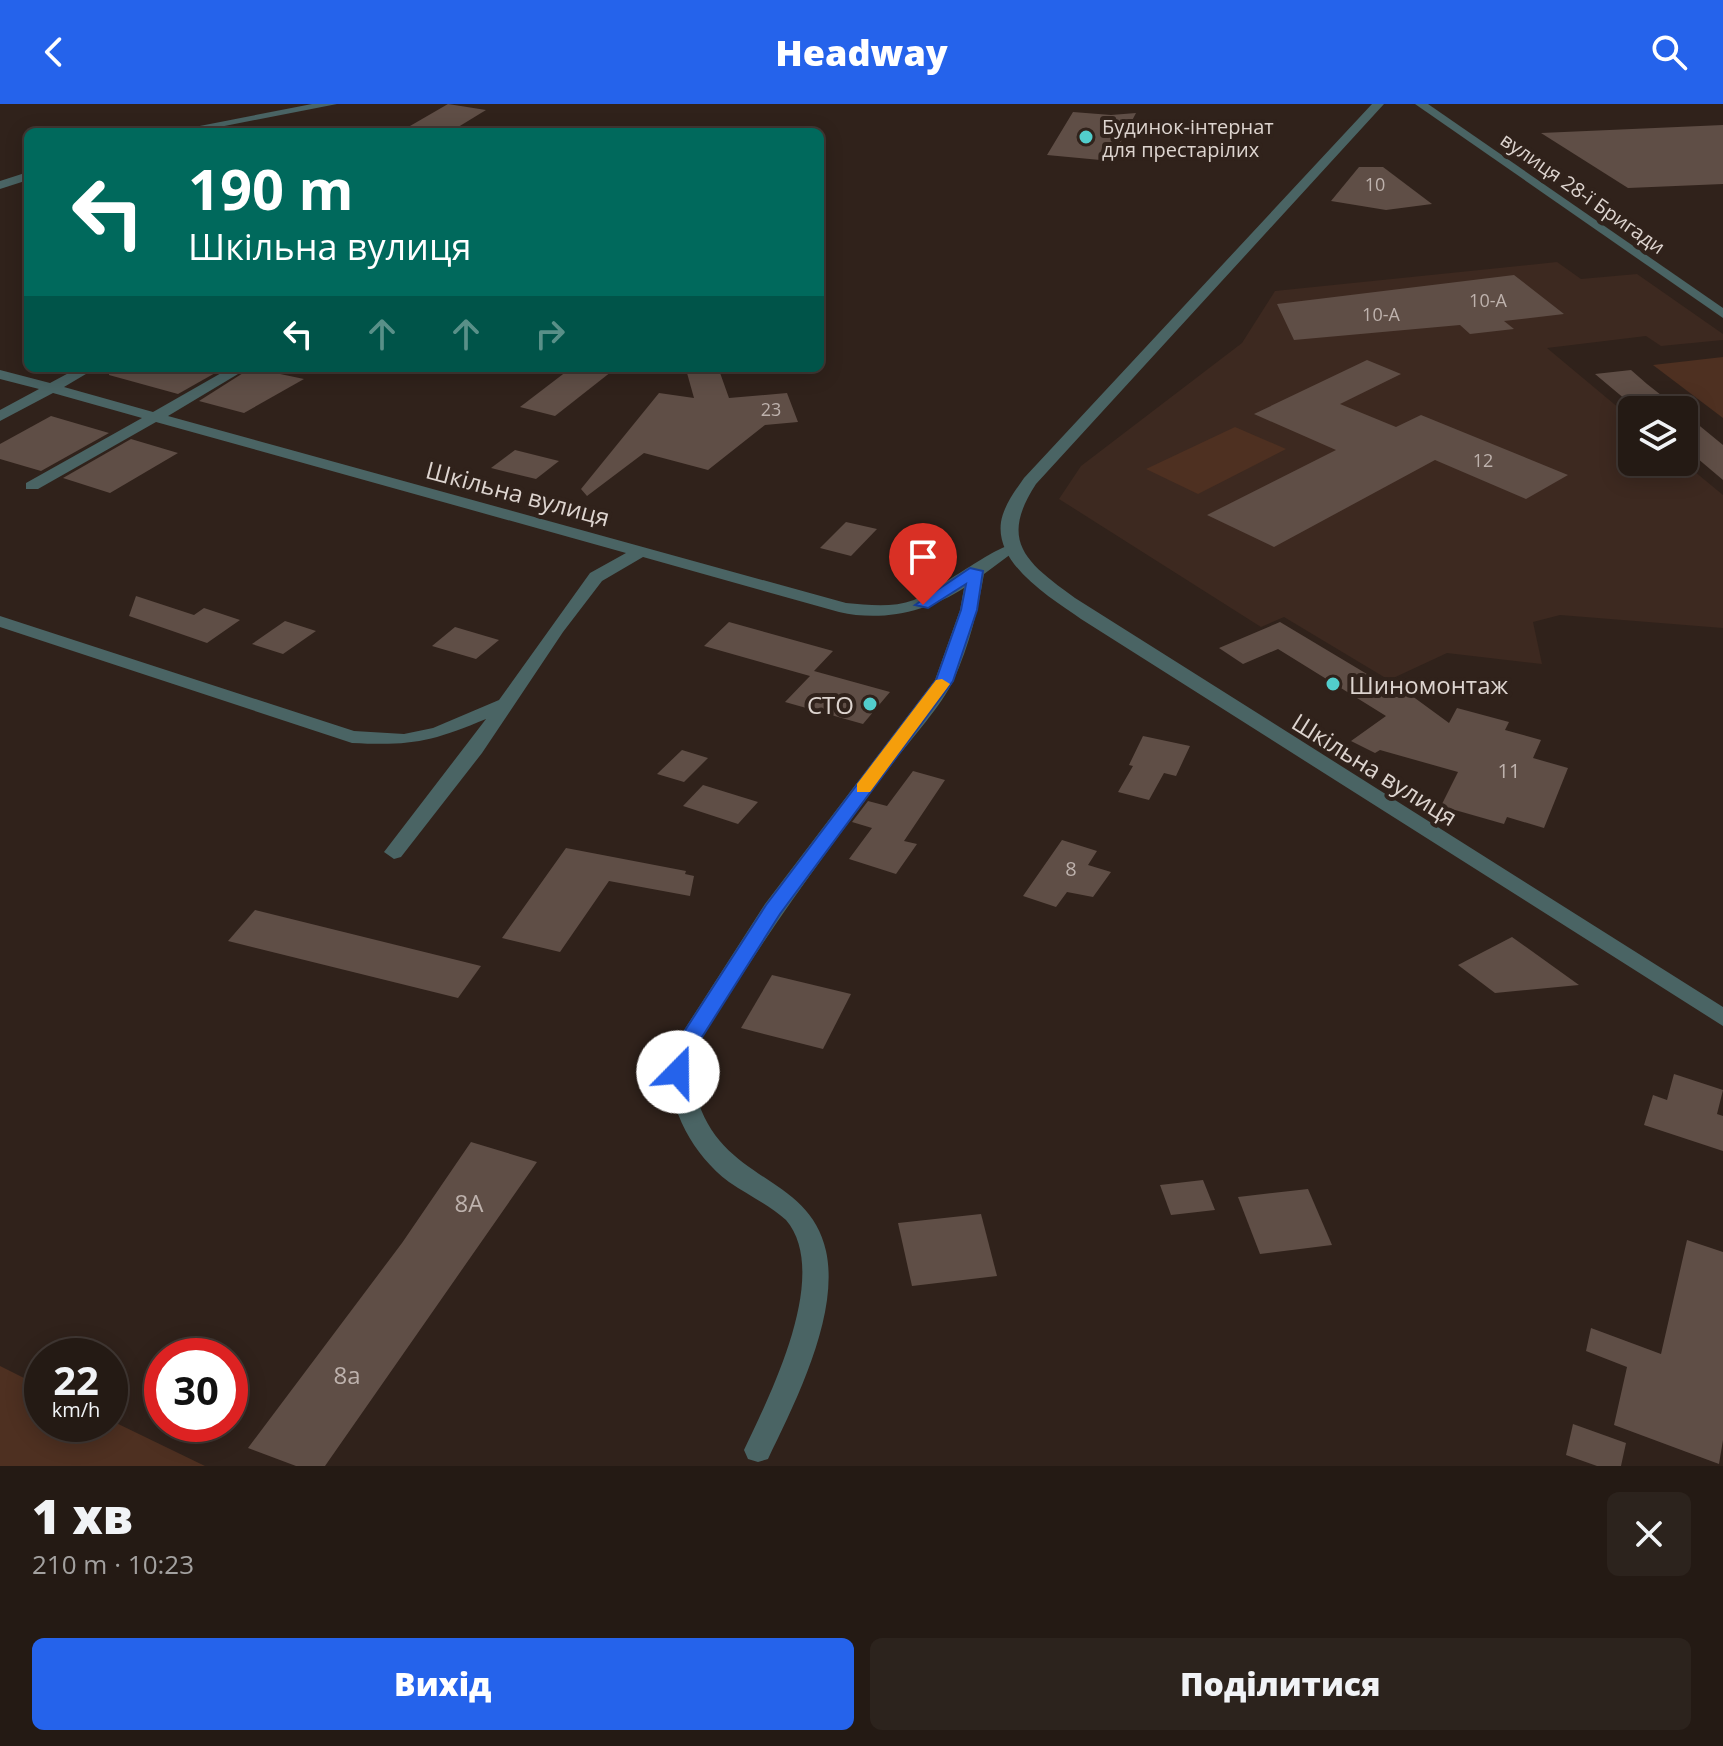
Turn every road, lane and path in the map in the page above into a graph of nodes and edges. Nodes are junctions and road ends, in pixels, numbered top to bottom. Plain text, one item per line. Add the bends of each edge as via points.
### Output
1 (331, 104) edge
2 (1378, 104) edge
3 (1421, 104) edge
4 (197, 128) edge
5 (24, 177) edge
6 (0, 185) edge
7 (1723, 314) edge
8 (82, 372) edge
9 (234, 372) edge
10 (0, 374) edge
11 (52, 388) junction
12 (0, 416) edge
13 (154, 417) junction
14 (32, 486) dead end
15 (1011, 548) junction
16 (640, 552) junction
17 (976, 571) junction
18 (0, 621) edge
19 (505, 704) junction
20 (394, 852) dead end
21 (1723, 1018) edge
22 (758, 1450) dead end

1 - 4 street
2 - 15 street via 1030,481 1015,503 1008,528
3 - 7 street, вулиця 28-ї Бригади
5 - 6 street
8 - 11 street
9 - 13 street
10 - 11 street, Шкільна вулиця
11 - 12 street
11 - 13 street, Шкільна вулиця
13 - 14 street
13 - 16 street, Шкільна вулиця
15 - 17 street, Шкільна вулиця
15 - 21 street, Шкільна вулиця via 1056,592 1118,635
16 - 17 street, Шкільна вулиця via 874,613 923,605
16 - 19 street via 596,577
17 - 22 street via 969,610 944,681 773,909 682,1052 678,1072 683,1103 709,1148 738,1176 780,1201 806,1228 813,1257 813,1289 790,1379
18 - 19 street via 352,737 404,740 439,732
19 - 20 street

